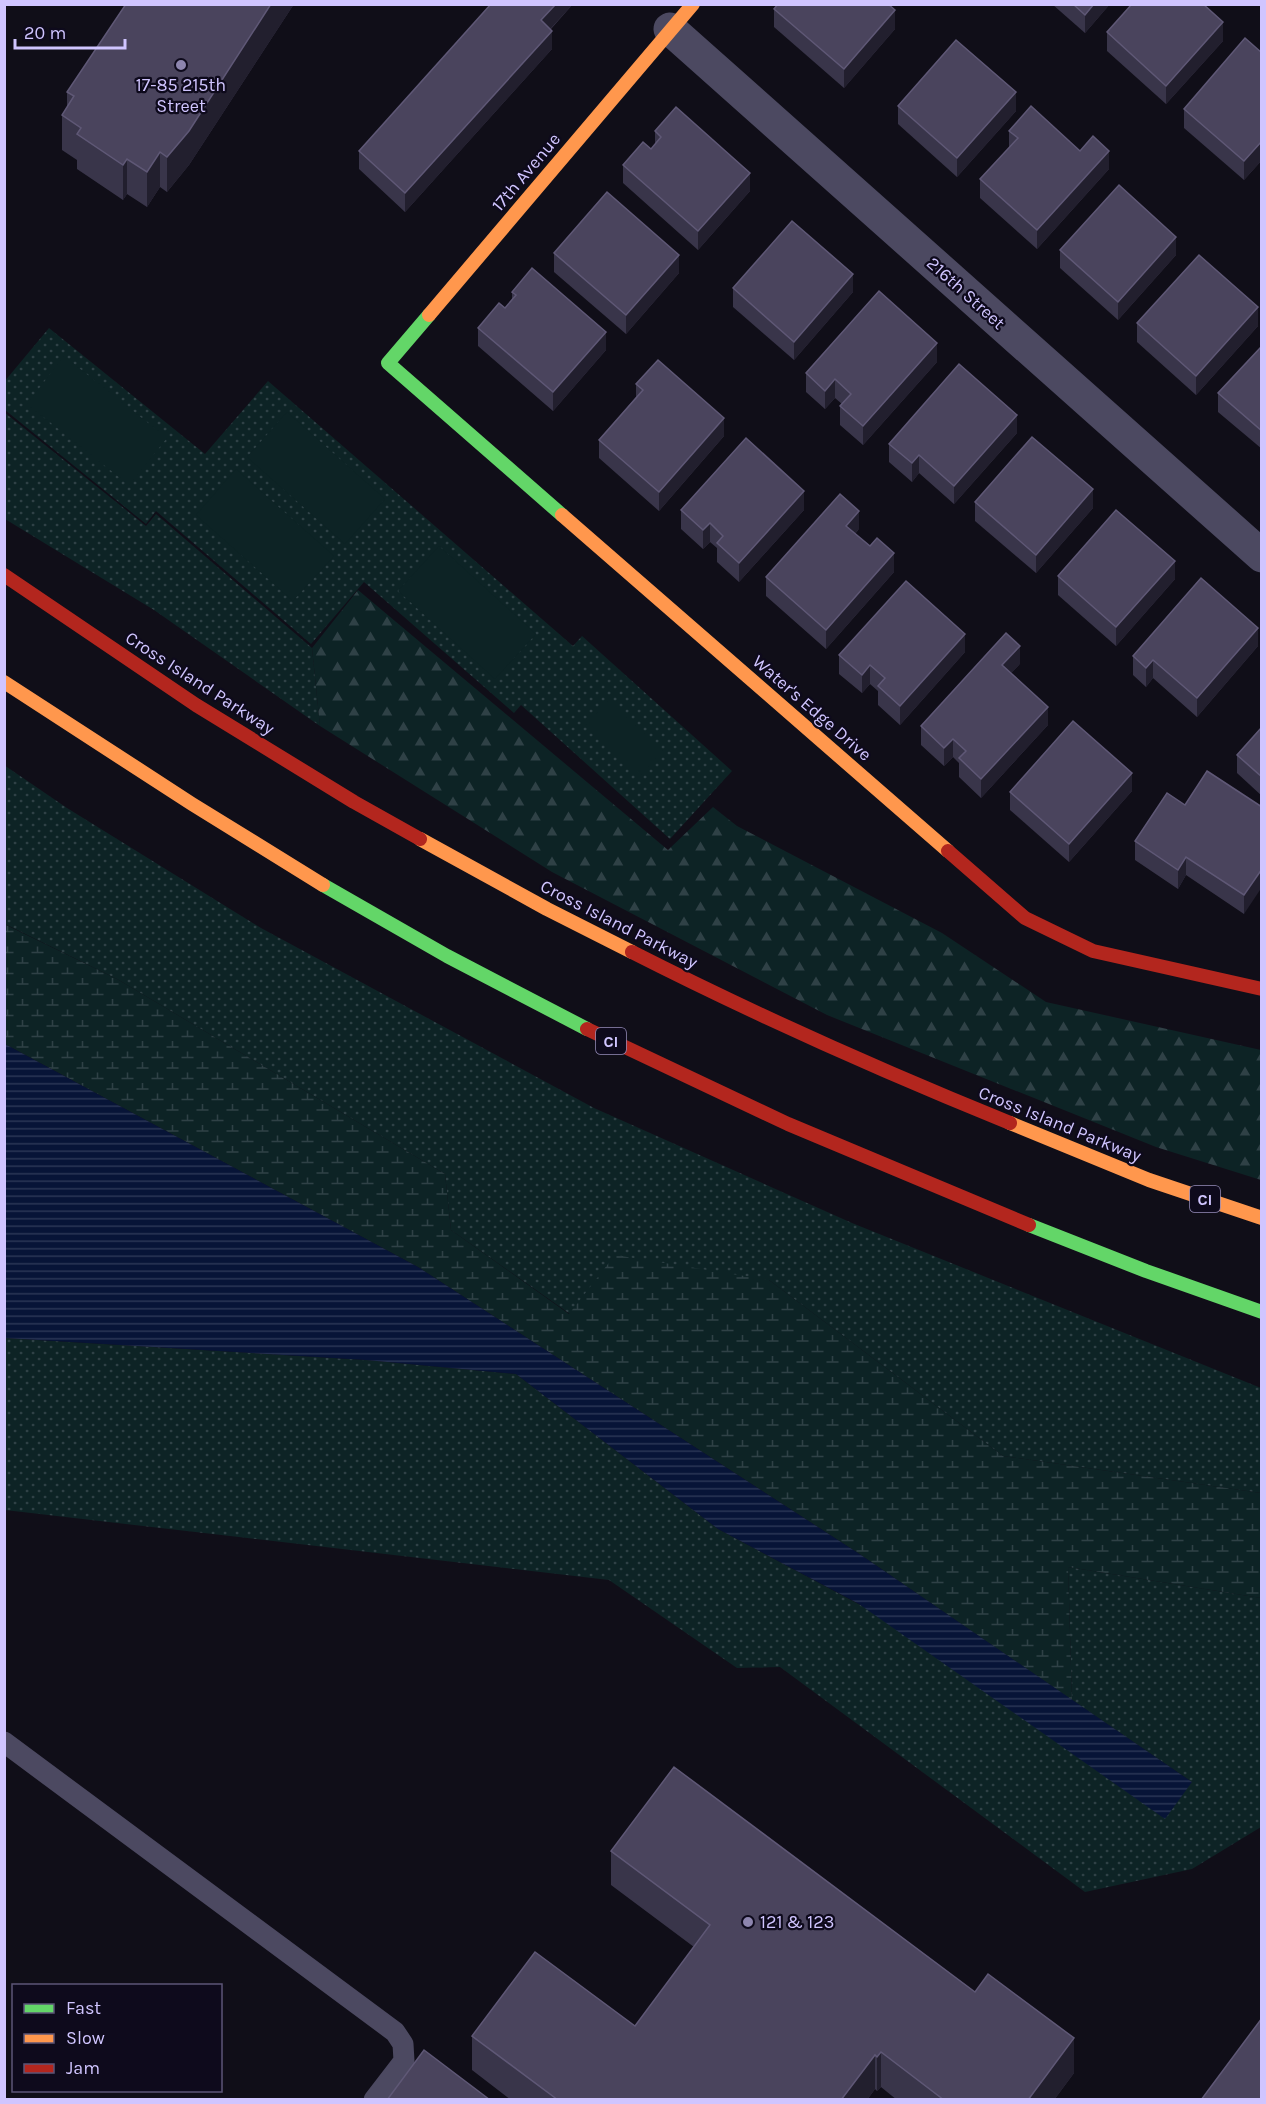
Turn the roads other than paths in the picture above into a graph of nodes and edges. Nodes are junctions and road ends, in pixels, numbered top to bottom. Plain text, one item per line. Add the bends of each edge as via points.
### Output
1 (693, 4) edge
2 (670, 29) junction
3 (388, 363) joint
4 (1262, 556) edge
5 (4, 575) edge
6 (4, 682) edge
7 (1262, 990) edge
8 (1262, 1218) edge
9 (1262, 1312) edge
10 (4, 1742) edge
11 (374, 2100) edge

1 - 2 main road, 17th Avenue
2 - 3 main road, 17th Avenue
2 - 4 street, 216th Street
3 - 7 main road, Water's Edge Drive via 1025,918 1093,951
5 - 8 main road, Cross Island Parkway / CI via 196,705 354,801 547,909 691,982 882,1071 1149,1180
6 - 9 main road, CI via 273,855 500,984 605,1038 851,1153 1102,1256
10 - 11 lane via 395,2032 403,2044 404,2061

